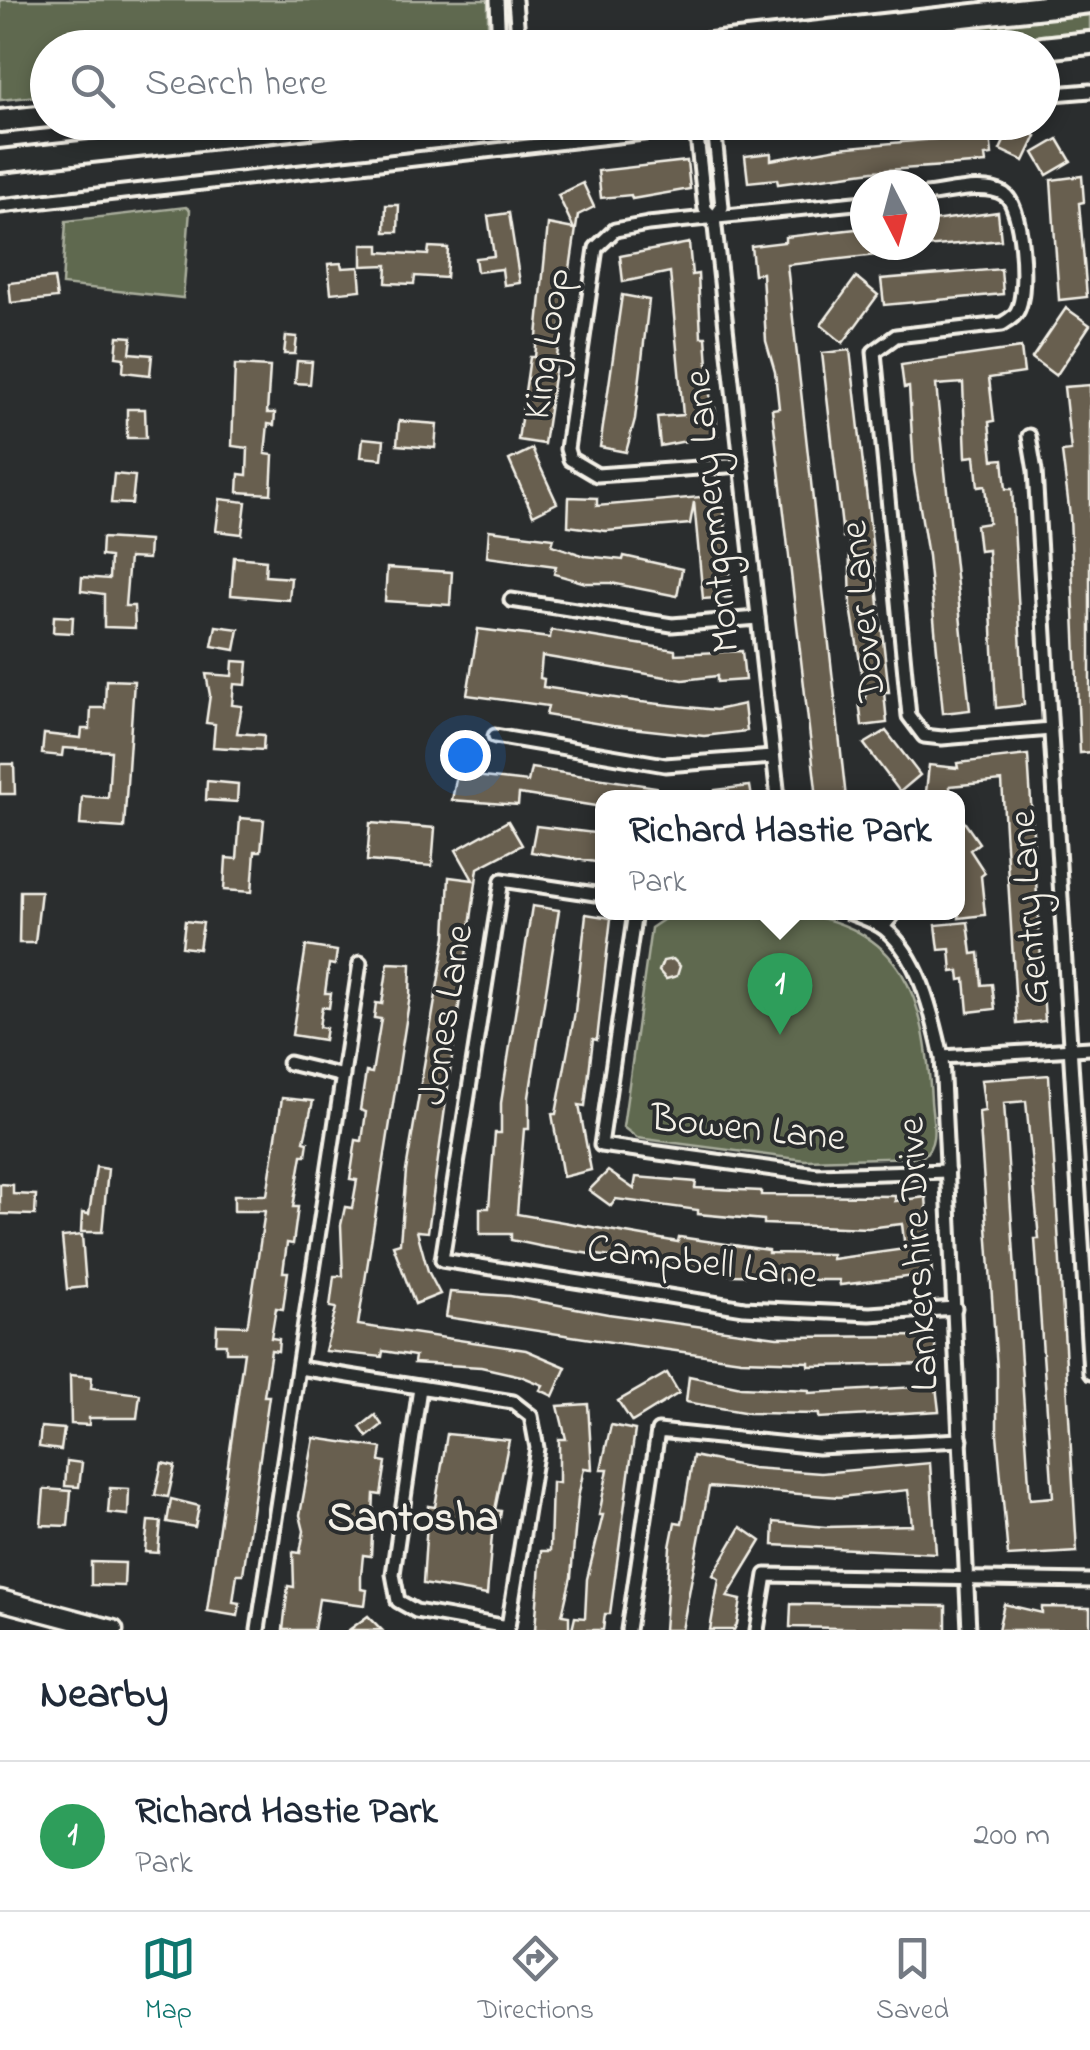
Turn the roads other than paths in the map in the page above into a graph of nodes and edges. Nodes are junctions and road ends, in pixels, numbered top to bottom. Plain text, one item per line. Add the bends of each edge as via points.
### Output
1 (497, 0) edge
2 (515, 0) edge
3 (1090, 2) edge
4 (499, 30) edge
5 (518, 30) edge
6 (837, 30) edge
7 (1090, 43) edge
8 (1060, 46) edge
9 (1090, 91) edge
10 (1060, 94) edge
11 (30, 118) edge
12 (0, 121) edge
13 (191, 140) edge
14 (588, 140) edge
15 (697, 140) edge
16 (715, 140) edge
17 (0, 161) edge
18 (940, 194) edge
19 (850, 204) edge
20 (0, 206) edge
21 (714, 218) junction
22 (1029, 436) dead end
23 (742, 465) junction
24 (511, 600) dead end
25 (758, 618) junction
26 (1051, 728) junction
27 (496, 736) dead end
28 (773, 757) junction
29 (777, 790) edge
30 (595, 894) edge
31 (634, 920) edge
32 (867, 920) edge
33 (889, 920) edge
34 (883, 927) junction
35 (360, 963) dead end
36 (1090, 1048) edge
37 (1073, 1049) junction
38 (942, 1057) junction
39 (289, 1064) dead end
40 (343, 1076) junction
41 (948, 1170) junction
42 (442, 1260) joint
43 (955, 1308) junction
44 (299, 1368) junction
45 (1090, 1372) edge
46 (420, 1388) junction
47 (962, 1440) junction
48 (968, 1578) junction
49 (1090, 1580) edge
50 (0, 1600) edge
51 (507, 1628) edge
52 (114, 1630) edge
53 (258, 1630) edge
54 (628, 1630) edge
55 (758, 1630) edge
56 (969, 1630) edge

1 - 4 street
2 - 5 street
3 - 6 main road
7 - 8 main road
9 - 10 street
11 - 12 main road
13 - 17 main road
14 - 20 street
15 - 21 street, Montgomery Lane via 705,208
16 - 21 street, Montgomery Lane via 722,207
18 - 26 street, Dover Lane via 1008,196 1018,214 1022,294 1014,316 995,326 896,336 876,348 872,364 909,716 924,736 942,738
19 - 21 street
21 - 23 street, Montgomery Lane
21 - 23 street, King Loop via 615,230 596,248 567,449 577,467 596,475
22 - 26 street, Gentry Lane
23 - 25 street, Montgomery Lane
24 - 25 street via 672,625
25 - 28 street, Montgomery Lane
26 - 37 street, Gentry Lane
27 - 28 street via 664,765
28 - 29 street, Montgomery Lane
30 - 42 street, Jones Lane via 502,880
31 - 41 street, Bowen Lane via 601,1145 817,1175
32 - 34 street
33 - 34 street
34 - 38 street, Lankershire Drive via 928,999
35 - 40 street
36 - 37 street
37 - 38 street
37 - 45 street, Gentry Lane
38 - 41 street, Lankershire Drive
39 - 40 street
40 - 44 street
41 - 43 street, Lankershire Drive
42 - 43 street, Campbell Lane via 744,1308 870,1314
43 - 47 street, Lankershire Drive
44 - 46 street
44 - 53 street
46 - 51 street via 393,1574 398,1601 416,1611
46 - 51 street via 513,1402 531,1416 537,1448
47 - 48 street, Lankershire Drive
47 - 54 street via 818,1447 658,1431
48 - 49 street
48 - 55 street via 766,1575
48 - 56 street, Lankershire Drive
50 - 52 main road

